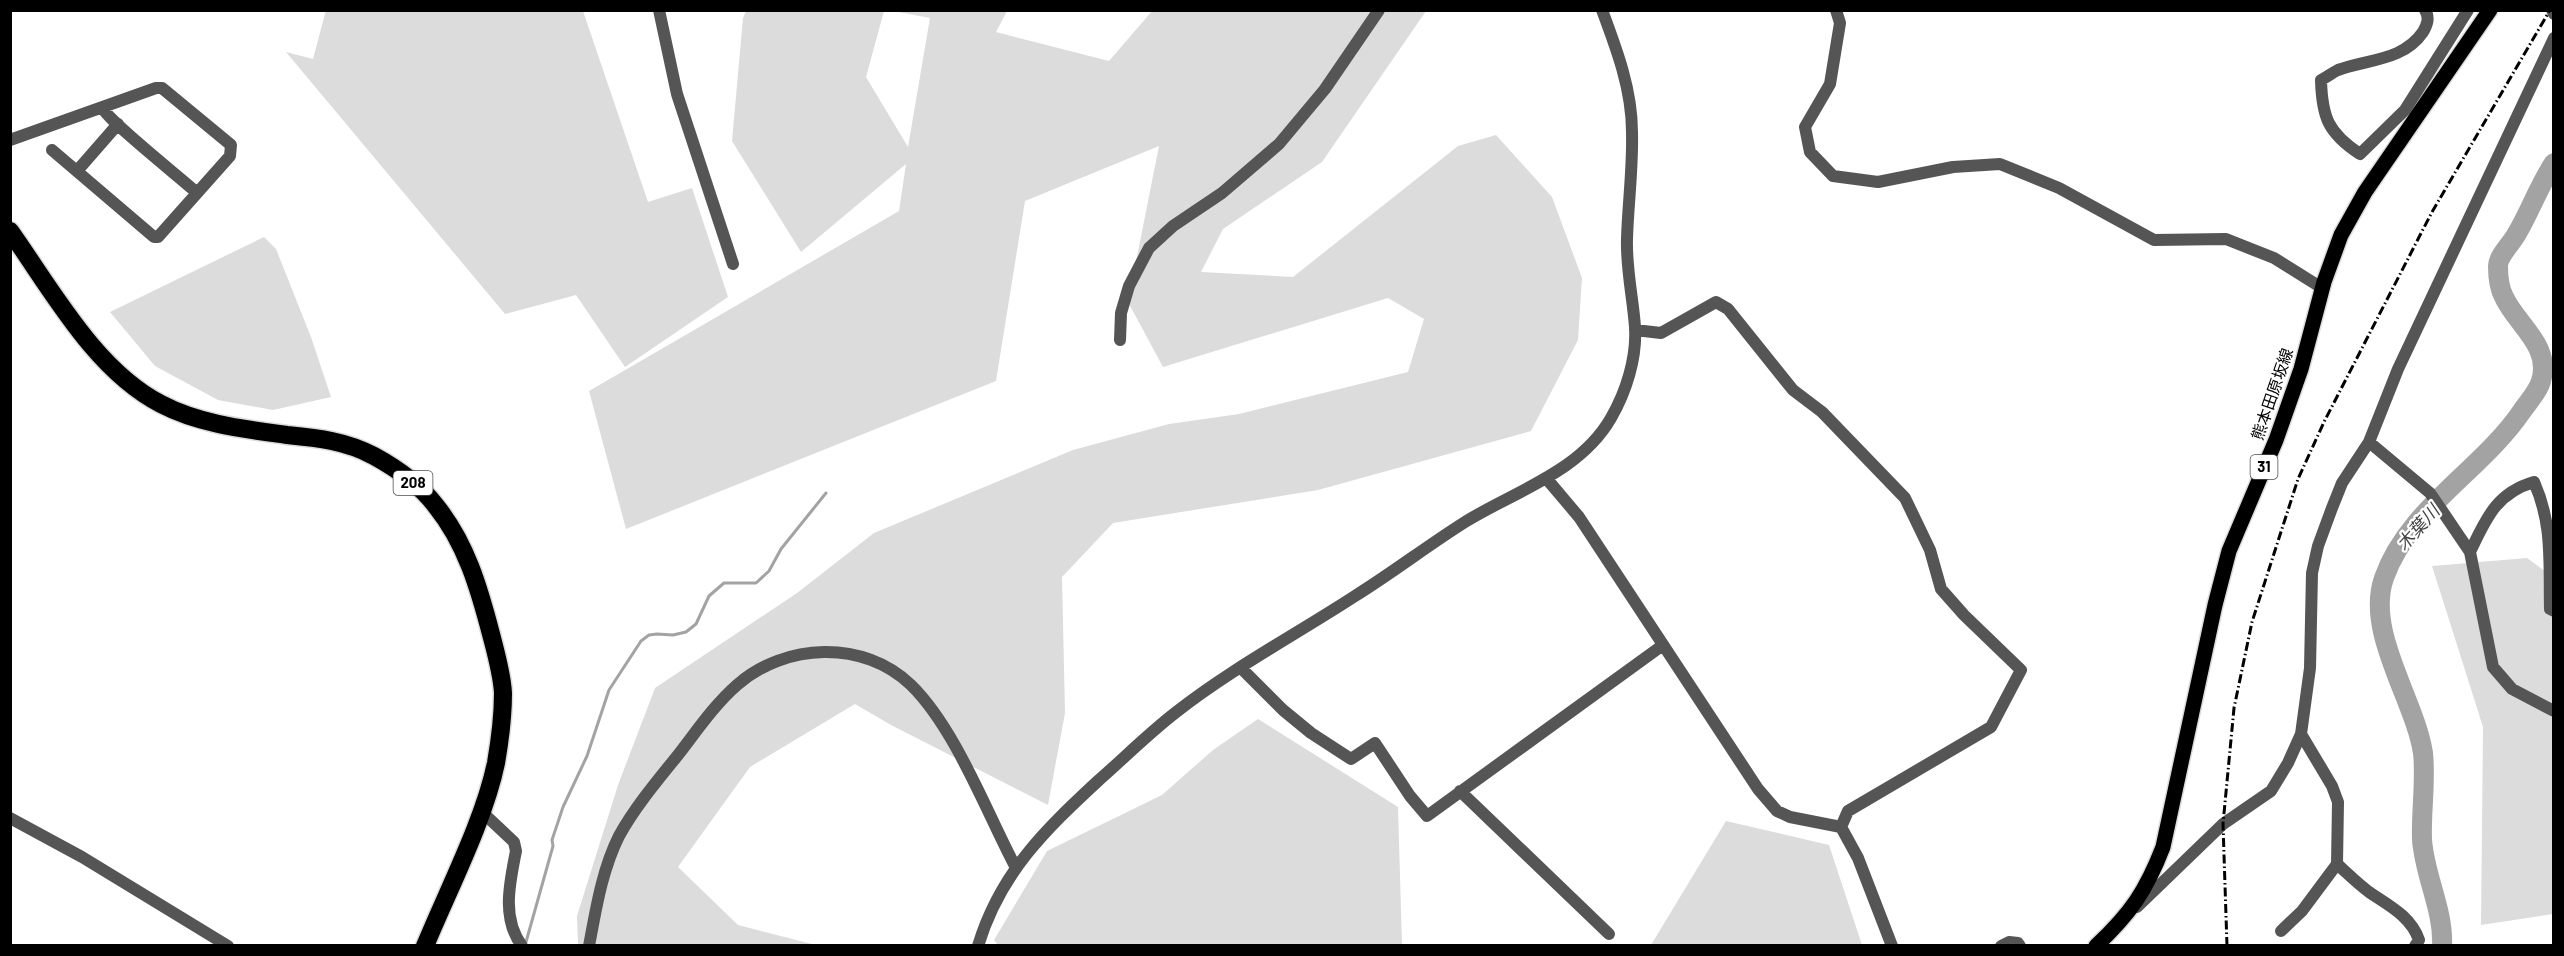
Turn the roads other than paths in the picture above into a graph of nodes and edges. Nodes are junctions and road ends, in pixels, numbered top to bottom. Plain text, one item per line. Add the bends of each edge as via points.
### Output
1 (658, 10) edge
2 (1379, 10) edge
3 (1602, 10) edge
4 (1836, 10) edge
5 (2425, 10) edge
6 (2468, 10) edge
7 (2490, 10) edge
8 (2553, 38) edge
9 (102, 107) junction
10 (118, 124) junction
11 (10, 140) edge
12 (52, 150) dead end
13 (77, 171) junction
14 (197, 193) junction
15 (10, 231) edge
16 (733, 264) dead end
17 (2322, 288) junction
18 (1635, 330) junction
19 (1120, 340) dead end
20 (2369, 442) junction
21 (1546, 478) junction
22 (2470, 552) junction
23 (2553, 611) edge
24 (1663, 645) junction
25 (1241, 668) junction
26 (2553, 711) edge
27 (2301, 734) junction
28 (1460, 791) junction
29 (481, 811) junction
30 (10, 818) edge
31 (1841, 827) junction
32 (2337, 864) junction
33 (1015, 866) junction
34 (2122, 922) junction
35 (2281, 931) dead end
36 (1609, 934) dead end
37 (228, 945) edge
38 (425, 945) edge
39 (522, 945) edge
40 (589, 945) edge
41 (978, 945) edge
42 (1892, 945) edge
43 (2001, 945) edge
44 (2020, 945) edge
45 (2097, 945) edge
46 (2415, 945) edge

1 - 16 street via 677,94
2 - 19 street via 1326,89 1279,144 1149,248 1121,313
3 - 18 street via 1626,78 1632,132 1627,240
4 - 17 street via 1840,23 1830,84 1805,127 1810,152 1833,176 1878,182 1953,167 2000,164 2059,188 2154,240 2226,239 2274,258
5 - 6 street via 2427,26 2405,51 2337,70 2321,80 2322,108 2334,132 2360,154 2405,110
7 - 17 main road, 熊本田原坂線 / 31 via 2365,192 2342,235
8 - 20 street via 2398,369
9 - 10 street
9 - 11 street
9 - 14 street via 162,88 231,146 230,156
10 - 13 street
10 - 14 street
12 - 13 street
13 - 14 street via 154,237
15 - 29 highway, 208 via 108,365 160,404 213,423 334,440 374,456 408,478 435,504 471,565 503,691 502,730
17 - 34 main road, 熊本田原坂線 / 31 via 2283,420 2229,551 2163,847 2149,882
18 - 21 street via 1626,386 1611,419 1572,462
18 - 31 street via 1661,333 1716,303 1728,309 1793,390 1822,412 1905,498 1929,550 1941,589 2020,669 1990,727 1848,811
20 - 22 street via 2430,493
20 - 27 street via 2339,491 2318,546 2312,573 2310,668
21 - 24 street via 1579,518
21 - 25 street via 1428,545
22 - 23 street via 2489,513 2501,499 2517,487 2534,482 2544,505 2549,534
22 - 26 street via 2493,667 2512,688
24 - 28 street
24 - 31 street via 1758,789 1777,811
25 - 28 street via 1283,710 1351,759 1375,743 1427,816
25 - 33 street via 1175,713 1124,757
27 - 32 street via 2338,802
27 - 34 street via 2271,791 2223,824
28 - 36 street
29 - 38 highway, 208
29 - 39 street via 514,842 509,909 511,926
30 - 37 street via 82,856
31 - 42 street via 1858,858
32 - 35 street
32 - 46 street via 2403,916 2419,940
33 - 40 street via 953,744 933,711 910,685 888,668 863,657 839,652 787,657 764,666 736,686 636,809 608,863
33 - 41 street via 989,913
34 - 45 main road, 熊本田原坂線 / 31
43 - 44 street

